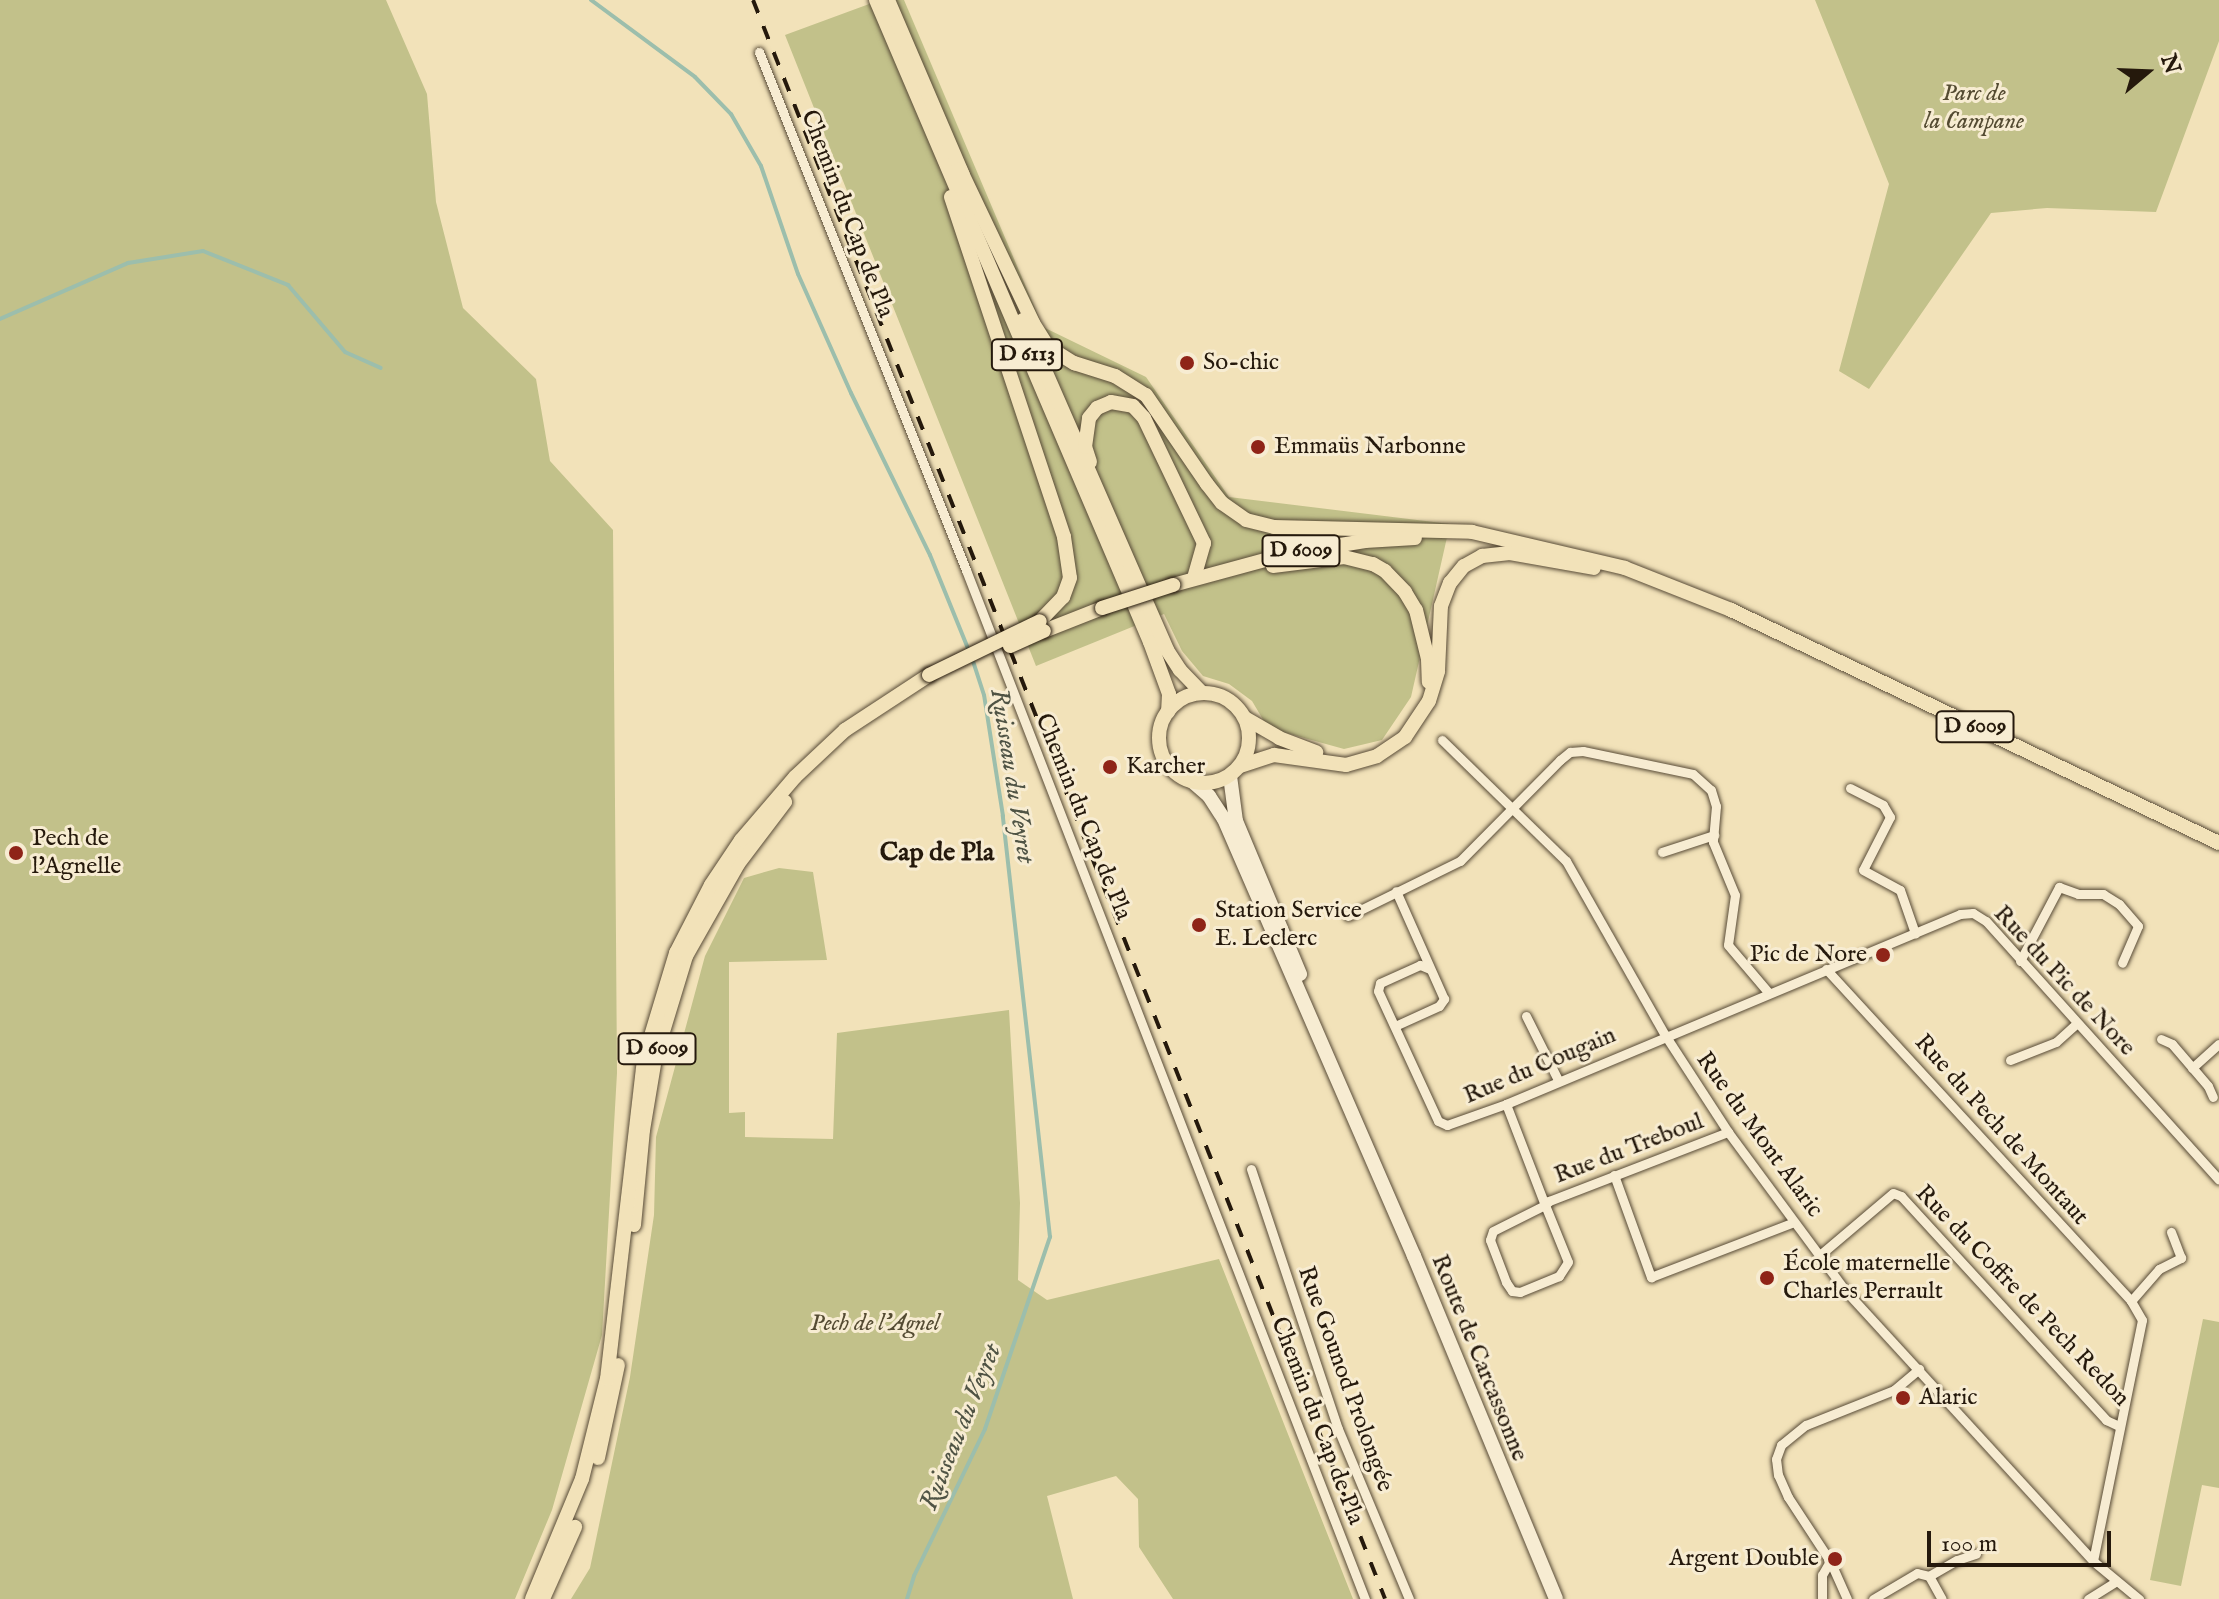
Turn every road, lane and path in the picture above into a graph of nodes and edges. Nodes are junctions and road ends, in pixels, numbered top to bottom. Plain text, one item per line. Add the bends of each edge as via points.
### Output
1 (878, 0) edge
2 (888, 0) edge
3 (759, 52) dead end
4 (915, 91) junction
5 (960, 169) junction
6 (1515, 543) junction
7 (1194, 578) junction
8 (1135, 582) junction
9 (1731, 610) junction
10 (1042, 626) junction
11 (931, 677) junction
12 (1202, 693) junction
13 (1429, 701) junction
14 (1168, 712) junction
15 (1245, 718) junction
16 (1442, 740) dead end
17 (1359, 761) junction
18 (1235, 771) junction
19 (1193, 782) junction
20 (1850, 788) dead end
21 (1512, 809) junction
22 (1714, 835) junction
23 (2219, 843) edge
24 (1662, 852) dead end
25 (1396, 891) junction
26 (1348, 916) dead end
27 (1915, 933) junction
28 (2020, 961) junction
29 (2122, 963) dead end
30 (1430, 969) junction
31 (1826, 969) junction
32 (1768, 992) junction
33 (1526, 1016) dead end
34 (2076, 1024) junction
35 (1395, 1026) junction
36 (1665, 1035) junction
37 (2161, 1039) dead end
38 (2219, 1044) edge
39 (2010, 1060) dead end
40 (2192, 1068) junction
41 (1558, 1080) junction
42 (2213, 1097) dead end
43 (1506, 1104) junction
44 (1728, 1132) junction
45 (1362, 1135) junction
46 (2215, 1167) edge
47 (1251, 1169) dead end
48 (1614, 1175) junction
49 (2219, 1180) edge
50 (1545, 1205) junction
51 (1794, 1222) junction
52 (2171, 1232) dead end
53 (1821, 1254) junction
54 (2131, 1301) junction
55 (1919, 1369) junction
56 (2119, 1426) junction
57 (1976, 1554) dead end
58 (1830, 1561) junction
59 (2093, 1561) junction
60 (1929, 1576) junction
61 (2115, 1582) junction
62 (532, 1599) edge
63 (543, 1599) edge
64 (1365, 1599) edge
65 (1409, 1599) edge
66 (1556, 1599) edge
67 (1822, 1599) edge
68 (1847, 1599) edge
69 (1873, 1599) edge
70 (1942, 1599) edge
71 (2088, 1599) edge
72 (2139, 1599) edge

1 - 4 main road, D 6113
2 - 5 main road, D 6113
3 - 64 street, Chemin du Cap de Pla
4 - 10 main road via 1064,537 1070,578
4 - 14 main road, D 6113 via 1150,642 1169,694
5 - 6 main road via 1048,347 1146,395 1207,484 1235,513 1274,527 1472,532
5 - 8 main road, D 6113
6 - 7 main road, D 6009 via 1434,537 1365,541
6 - 9 main road, D 6009 via 1625,568
7 - 8 main road via 1204,543 1186,504 1144,418 1133,406 1111,402 1089,418 1085,447
7 - 10 main road, D 6009, bridge
7 - 13 main road via 1329,558 1373,564 1396,581 1416,610 1428,659
8 - 12 main road, D 6113 via 1167,650
9 - 13 main road via 1595,569 1510,553 1482,556 1464,566 1445,594 1438,671
9 - 23 main road, D 6009
10 - 11 main road, D 6009, bridge
11 - 62 main road, D 6009 via 878,705 819,753 741,840 676,953 644,1059 607,1379 582,1479
11 - 63 main road, D 6009 via 847,741 792,794 744,856 686,956 664,1020 648,1101 623,1332 606,1430 580,1516
12 - 14 main road
12 - 15 main road via 1226,698
13 - 17 main road via 1405,737
14 - 19 main road via 1160,749 1174,772
15 - 17 main road via 1298,747
15 - 18 main road via 1249,743
16 - 21 street, Rue du Mont Alaric
17 - 18 main road via 1329,765 1274,755
18 - 19 main road via 1219,782
18 - 45 main road, Route de Carcassonne via 1236,821
19 - 45 main road, Route de Carcassonne via 1224,819
20 - 27 street via 1883,805 1890,817 1863,870 1900,890
21 - 22 street via 1560,760 1583,751 1693,774 1711,790
21 - 25 street via 1460,861
21 - 36 street, Rue du Mont Alaric via 1566,861
22 - 24 street
22 - 32 street via 1735,895 1728,945
25 - 26 street
25 - 30 street
27 - 28 street, Rue du Pic de Nore via 1973,913
27 - 31 street, Rue du Pic de Nore
28 - 29 street via 2059,887 2103,894 2138,926
28 - 34 street, Rue du Pic de Nore
30 - 35 street via 1444,999
30 - 35 street, Rue du Cougain via 1420,965 1380,983 1378,991
31 - 32 street, Rue du Pic de Nore
31 - 54 street, Rue du Pech de Montaut
32 - 36 street, Rue du Pic de Nore
33 - 41 street
34 - 39 street via 2056,1042
34 - 46 street, Rue du Pic de Nore
35 - 43 street, Rue du Cougain via 1438,1121 1447,1125
36 - 41 street, Rue du Cougain
36 - 44 street, Rue du Mont Alaric
37 - 40 street
38 - 40 street
40 - 42 street
41 - 43 street, Rue du Cougain
43 - 50 street
44 - 48 street, Rue du Treboul
44 - 51 street, Rue du Mont Alaric
45 - 66 main road, Route de Carcassonne
46 - 49 street, Rue du Pic de Nore
47 - 65 street, Rue Gounod Prolongée via 1338,1429
48 - 50 street, Rue du Treboul
48 - 51 street via 1651,1277
50 - 50 street, Rue du Treboul via 1493,1231 1490,1240 1512,1291 1566,1270 1568,1262
51 - 53 street, Rue du Mont Alaric
52 - 54 street via 2181,1258 2159,1269
53 - 55 street, Rue du Mont Alaric via 1844,1289
53 - 56 street, Rue du Coffre de Pech Redon via 1893,1193 1901,1196 2106,1420
54 - 56 street, Rue du Pech de Montaut via 2142,1320
55 - 58 street via 1894,1390 1806,1425 1781,1445 1778,1475
55 - 59 street, Rue du Mont Alaric
56 - 59 street
57 - 60 street
58 - 67 street via 1822,1575
58 - 68 street
59 - 61 street, Rue du Mont Alaric
60 - 69 street via 1917,1573
60 - 70 street
61 - 71 street
61 - 72 street, Rue du Mont Alaric

